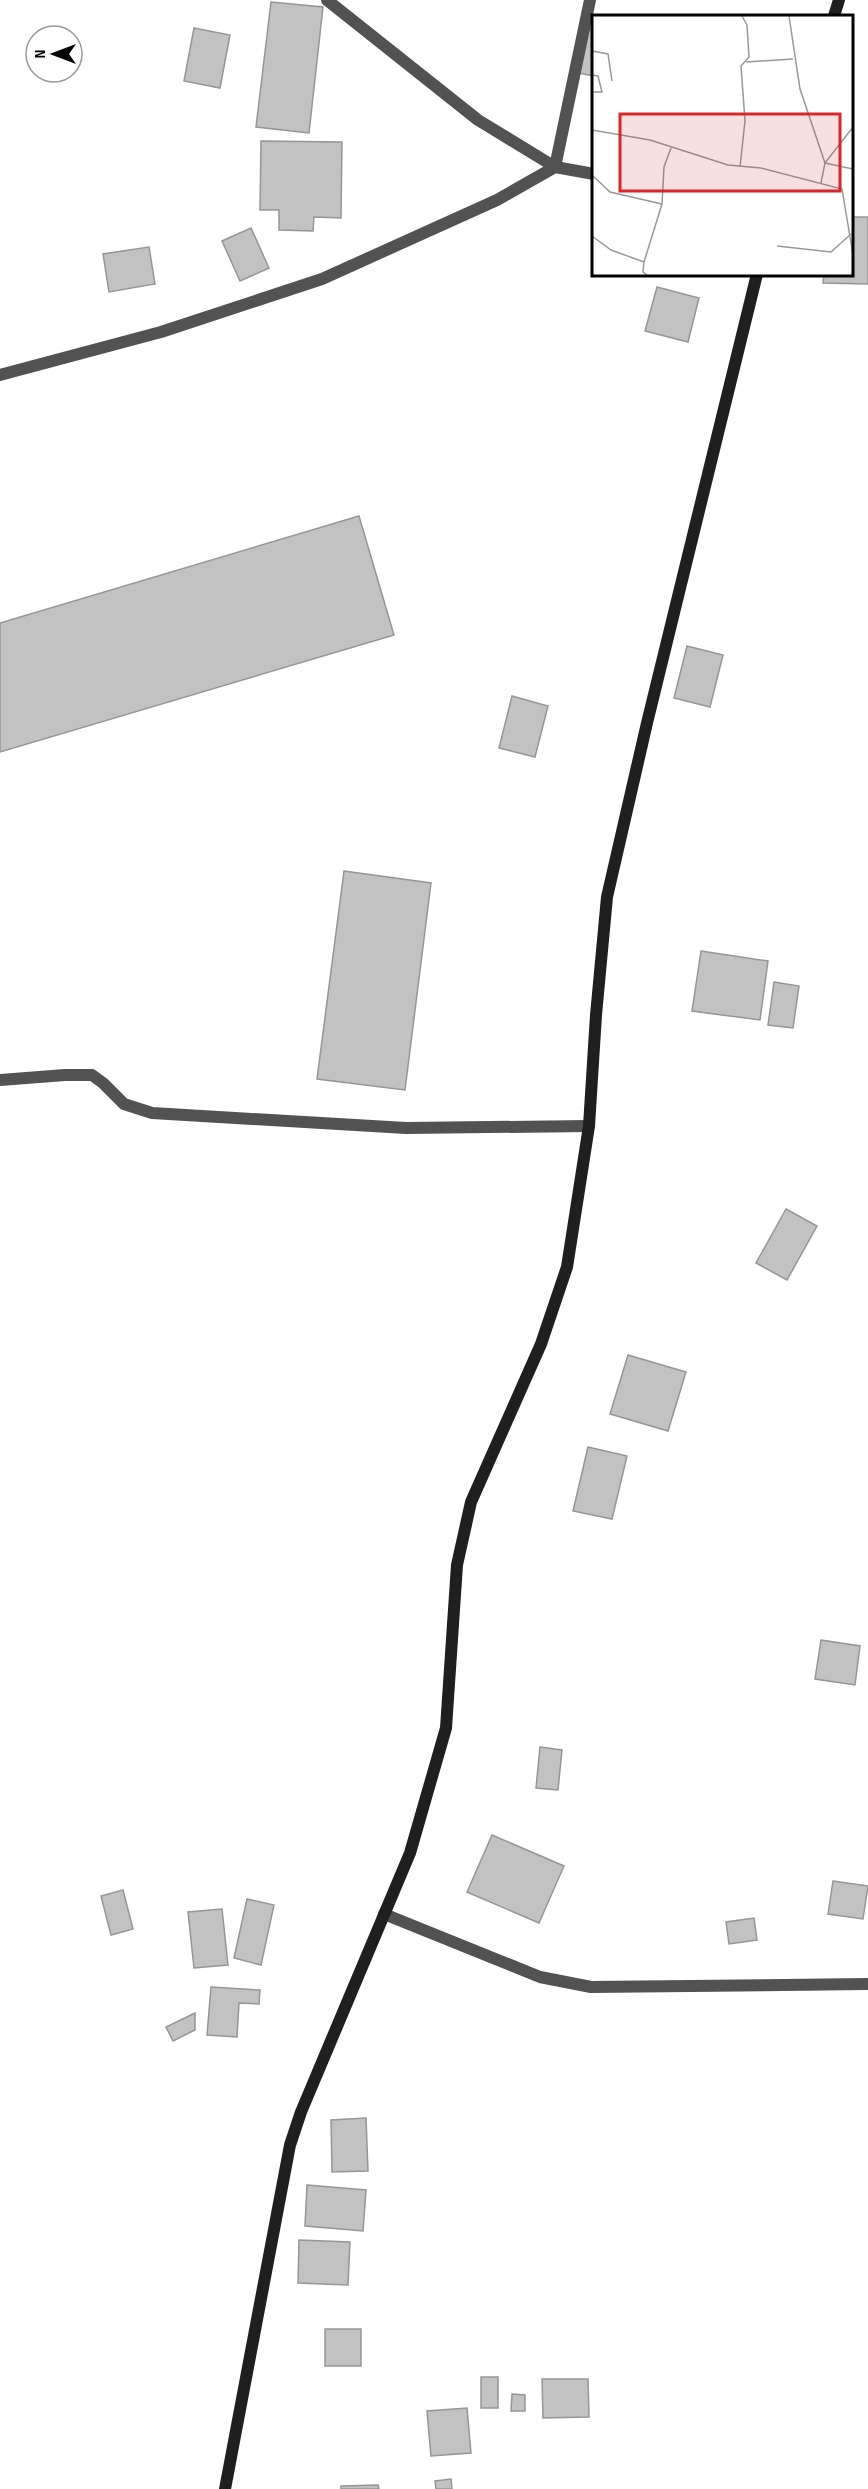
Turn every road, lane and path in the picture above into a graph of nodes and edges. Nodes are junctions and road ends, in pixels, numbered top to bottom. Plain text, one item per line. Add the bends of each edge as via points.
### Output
1 (327, 0) edge
2 (590, 0) edge
3 (839, 0) edge
4 (834, 15) edge
5 (555, 168) junction
6 (592, 174) edge
7 (757, 276) edge
8 (0, 375) edge
9 (0, 1080) edge
10 (590, 1126) junction
11 (384, 1914) junction
12 (868, 1984) edge
13 (225, 2489) edge

1 - 5 street via 478,120
2 - 5 street
3 - 4 street
5 - 6 street
5 - 8 street via 497,200 322,279 161,332
7 - 10 street via 607,897
9 - 10 street via 92,1075 124,1104 152,1113 406,1128
10 - 11 street via 567,1267 541,1344 471,1502 458,1565 446,1728 410,1853
11 - 12 street via 540,1977 591,1987
11 - 13 street via 290,2145

